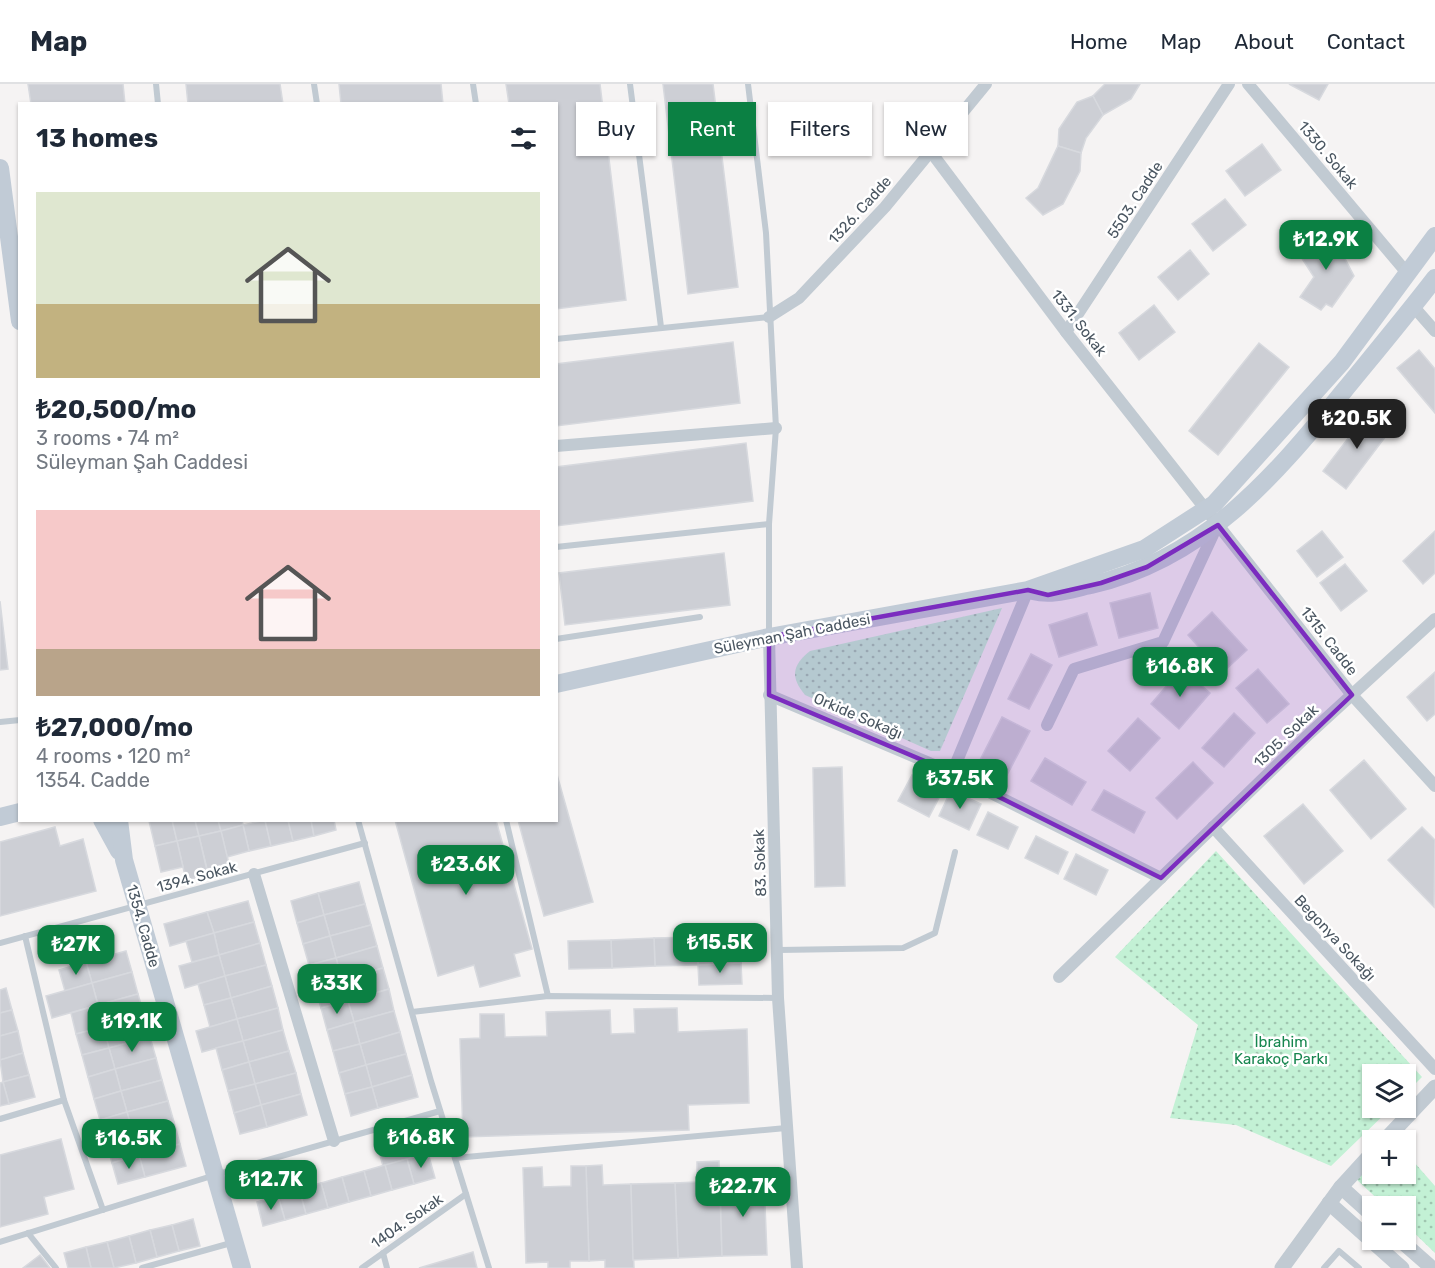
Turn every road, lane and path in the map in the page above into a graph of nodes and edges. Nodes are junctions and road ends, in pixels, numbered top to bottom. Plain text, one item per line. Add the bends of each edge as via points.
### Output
1 (156, 84) edge
2 (314, 84) edge
3 (473, 84) edge
4 (630, 84) edge
5 (748, 84) edge
6 (986, 84) edge
7 (1229, 84) edge
8 (1248, 84) edge
9 (158, 102) edge
10 (317, 102) edge
11 (476, 102) edge
12 (968, 106) edge
13 (928, 156) edge
14 (934, 156) edge
15 (0, 168) edge
16 (1435, 236) edge
17 (1407, 273) junction
18 (1435, 278) edge
19 (18, 306) edge
20 (1413, 306) junction
21 (769, 317) junction
22 (661, 327) junction
23 (1435, 331) edge
24 (1066, 332) junction
25 (558, 339) edge
26 (776, 428) junction
27 (558, 446) edge
28 (1206, 510) junction
29 (769, 524) junction
30 (1218, 525) junction
31 (558, 548) edge
32 (1028, 590) junction
33 (700, 617) dead end
34 (1435, 619) edge
35 (769, 637) junction
36 (558, 639) edge
37 (558, 684) edge
38 (1352, 694) junction
39 (769, 695) junction
40 (18, 720) edge
41 (0, 722) edge
42 (1047, 724) dead end
43 (952, 773) junction
44 (1435, 786) edge
45 (18, 812) edge
46 (0, 816) edge
47 (103, 822) edge
48 (119, 822) edge
49 (359, 822) edge
50 (506, 822) edge
51 (1213, 827) junction
52 (365, 843) junction
53 (955, 852) dead end
54 (124, 860) junction
55 (254, 874) junction
56 (1161, 878) junction
57 (137, 906) junction
58 (25, 936) junction
59 (0, 943) edge
60 (778, 950) junction
61 (1059, 977) dead end
62 (548, 996) junction
63 (778, 998) junction
64 (412, 1012) junction
65 (1435, 1069) edge
66 (1435, 1088) edge
67 (64, 1100) junction
68 (440, 1111) junction
69 (0, 1119) edge
70 (786, 1128) junction
71 (1395, 1130) edge
72 (334, 1141) junction
73 (455, 1158) junction
74 (1362, 1165) edge
75 (215, 1175) junction
76 (1341, 1187) junction
77 (466, 1194) junction
78 (1329, 1203) junction
79 (1362, 1206) edge
80 (103, 1210) junction
81 (28, 1233) junction
82 (0, 1242) edge
83 (234, 1242) junction
84 (1412, 1250) edge
85 (382, 1253) junction
86 (56, 1268) edge
87 (142, 1268) edge
88 (242, 1268) edge
89 (362, 1268) edge
90 (387, 1268) edge
91 (489, 1268) edge
92 (797, 1268) edge
93 (1282, 1268) edge
94 (1324, 1268) edge
95 (1359, 1268) edge
96 (1402, 1268) edge
97 (1432, 1268) edge

1 - 9 lane
2 - 10 lane
3 - 11 lane
4 - 22 lane
5 - 21 lane via 766,233
6 - 12 street, 1326. Cadde
7 - 24 street, 5503. Cadde
8 - 17 street, 1330. Sokak
13 - 21 street, 1326. Cadde via 799,298
14 - 24 street, 1331. Sokak
15 - 19 main road
16 - 17 main road, Süleyman Şah Caddesi
17 - 28 main road, Süleyman Şah Caddesi via 1342,362
18 - 20 main road, Süleyman Şah Caddesi
20 - 23 street
20 - 30 main road, Süleyman Şah Caddesi via 1291,455
21 - 22 lane
21 - 26 lane
22 - 25 lane
24 - 28 street, 1331. Sokak
26 - 27 street
26 - 29 lane
28 - 30 street, 1315. Cadde
28 - 32 main road, Süleyman Şah Caddesi via 1144,549
29 - 31 lane
29 - 35 lane
30 - 32 main road, Süleyman Şah Caddesi via 1148,567 1048,595
30 - 38 street, 1315. Cadde
30 - 42 street via 1163,642 1074,669
32 - 35 main road, Süleyman Şah Caddesi
32 - 43 street
33 - 36 lane
34 - 38 street, 1305. Sokak
35 - 37 main road, Süleyman Şah Caddesi
35 - 39 street, 83. Sokak
38 - 44 street, 1315. Cadde
38 - 51 street, 1305. Sokak
39 - 43 street, Orkide Sokağı
39 - 60 street, 83. Sokak
40 - 41 lane
43 - 56 street, Orkide Sokağı
45 - 46 main road
47 - 54 main road, 1354. Cadde
48 - 54 main road, 1354. Cadde
49 - 52 lane
50 - 62 lane
51 - 56 street, 1305. Sokak
51 - 65 street, Begonya Sokağı
52 - 55 lane, 1394. Sokak
52 - 64 lane
53 - 60 lane via 935,933 903,948
54 - 57 main road, 1354. Cadde
55 - 57 lane, 1394. Sokak
55 - 72 street
56 - 61 street, 1305. Sokak
57 - 58 lane, 1394. Sokak
57 - 75 main road, 1354. Cadde
58 - 59 lane, 1394. Sokak
58 - 67 lane
60 - 63 street, 83. Sokak
62 - 63 lane
62 - 64 lane
63 - 70 street, 83. Sokak
64 - 68 lane
66 - 71 street
67 - 69 lane
67 - 80 lane
68 - 72 lane
68 - 73 lane
70 - 73 lane
70 - 92 street, 83. Sokak
72 - 75 lane
73 - 77 lane
74 - 76 street
75 - 80 lane
75 - 83 main road, 1354. Cadde
76 - 78 street
76 - 79 street
77 - 85 lane, 1404. Sokak
77 - 91 lane
78 - 93 street
78 - 96 street
80 - 81 lane
81 - 82 lane
81 - 86 lane
83 - 87 lane
83 - 88 main road, 1354. Cadde
84 - 97 street
85 - 89 lane, 1404. Sokak
85 - 90 lane
94 - 95 lane via 1339,1251

